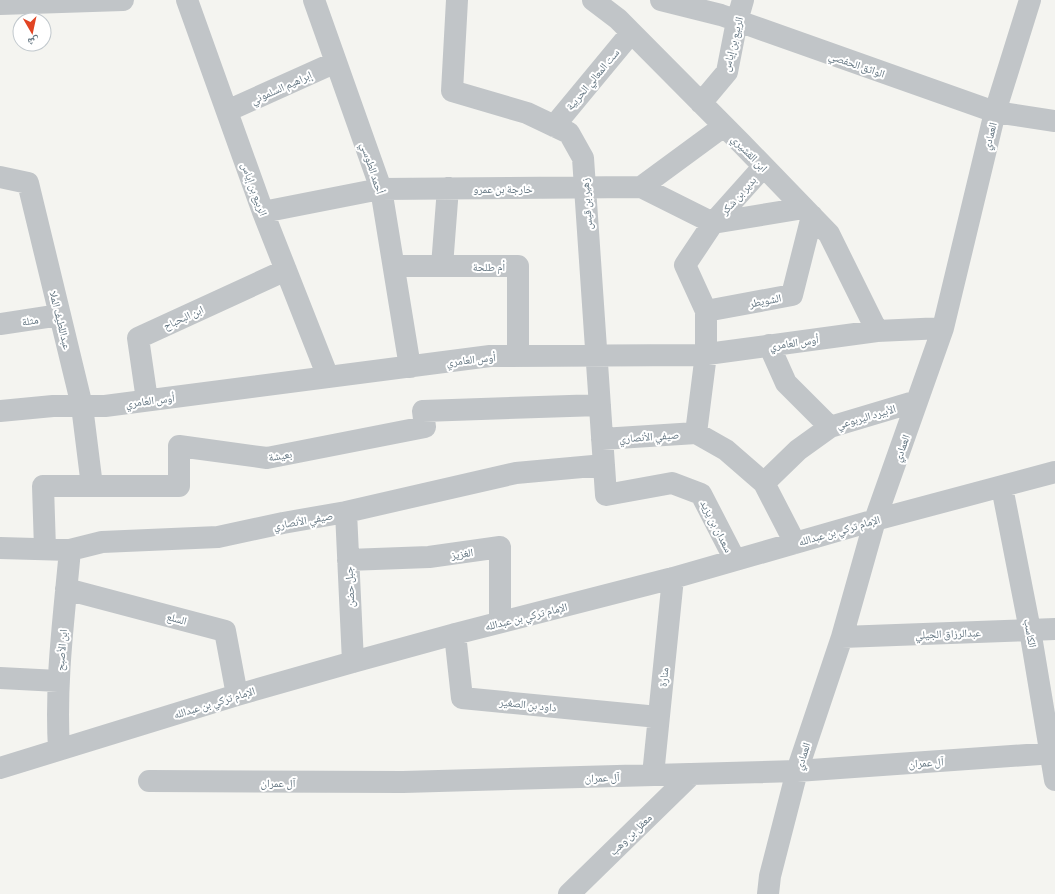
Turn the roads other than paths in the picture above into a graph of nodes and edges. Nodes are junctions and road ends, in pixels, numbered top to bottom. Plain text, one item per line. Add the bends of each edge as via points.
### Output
1 (122, 0) edge
2 (187, 0) edge
3 (314, 0) edge
4 (457, 0) edge
5 (592, 0) edge
6 (661, 0) edge
7 (743, 0) edge
8 (1030, 0) edge
9 (0, 4) edge
10 (737, 21) junction
11 (631, 33) junction
12 (336, 62) junction
13 (702, 103) junction
14 (227, 111) junction
15 (995, 112) junction
16 (1055, 121) edge
17 (554, 126) junction
18 (724, 126) junction
19 (763, 167) junction
20 (0, 177) edge
21 (585, 187) junction
22 (641, 187) junction
23 (448, 188) junction
24 (381, 189) junction
25 (264, 212) junction
26 (808, 212) junction
27 (713, 223) junction
28 (394, 266) junction
29 (442, 266) junction
30 (286, 270) junction
31 (706, 311) junction
32 (60, 315) junction
33 (0, 324) edge
34 (943, 328) junction
35 (877, 330) junction
36 (769, 345) junction
37 (706, 354) junction
38 (596, 355) junction
39 (518, 356) junction
40 (410, 367) junction
41 (328, 377) junction
42 (147, 400) junction
43 (917, 401) junction
44 (600, 405) junction
45 (82, 406) junction
46 (0, 411) edge
47 (830, 427) junction
48 (696, 433) junction
49 (602, 440) junction
50 (604, 465) junction
51 (1055, 472) edge
52 (764, 483) junction
53 (92, 486) junction
54 (1002, 487) junction
55 (606, 495) joint
56 (346, 512) junction
57 (875, 520) junction
58 (795, 543) junction
59 (0, 548) edge
60 (44, 549) junction
61 (70, 550) junction
62 (348, 560) junction
63 (735, 560) junction
64 (673, 578) junction
65 (66, 589) junction
66 (500, 622) junction
67 (1055, 629) edge
68 (1030, 630) junction
69 (455, 634) junction
70 (842, 637) junction
71 (353, 662) junction
72 (0, 678) edge
73 (58, 681) junction
74 (237, 695) junction
75 (658, 717) junction
76 (59, 749) junction
77 (1053, 753) edge
78 (0, 768) edge
79 (797, 771) junction
80 (692, 774) junction
81 (653, 775) junction
82 (1055, 780) edge
83 (149, 781) dead end
84 (569, 894) edge
85 (768, 894) edge

1 - 9 street
2 - 14 street, الربيع بن إياس
3 - 12 street, أحمد الطوسي
4 - 17 street, زهير بن قيس via 452,91 527,113
5 - 11 street, ابن القشيري via 618,18
6 - 10 street, الواثق الحفصي
7 - 10 street, الربيع بن إياس
8 - 15 street, العمادي
10 - 13 street, الربيع بن إياس via 727,72
10 - 15 street, الواثق الحفصي
11 - 13 street, ابن القشيري
11 - 17 street, ست المعالي الحربية
12 - 14 street, إبراهيم السلموني
12 - 24 street, أحمد الطوسي
13 - 18 street, ابن القشيري
14 - 25 street, الربيع بن إياس
15 - 16 street, الواثق الحفصي
15 - 34 street, العمادي
17 - 21 street, زهير بن قيس via 569,133 583,158
18 - 19 street, ابن القشيري
18 - 22 street
19 - 26 street, ابن القشيري
19 - 27 street, بدير بن شكر
20 - 32 street, عبداللطيف الملا via 28,183
21 - 22 street, خارجة بن عمرو
21 - 23 street, خارجة بن عمرو
21 - 38 street, زهير بن قيس
22 - 27 street
23 - 24 street, خارجة بن عمرو
23 - 29 street
24 - 25 street, خارجة بن عمرو
24 - 28 street, أحمد الطوسي
25 - 30 street, الربيع بن إياس
26 - 27 street
26 - 31 street, الشويطر via 792,295
26 - 35 street, ابن القشيري via 829,234
27 - 31 street, بدير بن شكر via 684,265
28 - 29 street, أم طلحة
28 - 40 street, أحمد الطوسي
29 - 39 street, أم طلحة via 518,266
30 - 41 street, الربيع بن إياس
30 - 42 street, ابن البحباح via 138,338
31 - 37 street
32 - 33 street, مثلة
32 - 45 street, عبداللطيف الملا
34 - 35 street, أوس العامري
34 - 43 street, العمادي
35 - 36 street, أوس العامري
36 - 37 street, أوس العامري
36 - 47 street via 786,383
37 - 38 street, أوس العامري
37 - 48 street
38 - 39 street, أوس العامري
38 - 44 street, زهير بن قيس
39 - 40 street, أوس العامري via 490,356
40 - 41 street, أوس العامري
41 - 42 street, أوس العامري
42 - 45 street, أوس العامري via 105,406
43 - 47 street, الأبيرد اليربوعي
43 - 57 street, العمادي
44 - 49 street, زهير بن قيس
44 - 53 street, بعيشة via 423,411 425,427 267,458 179,446 179,486
45 - 46 street, أوس العامري
45 - 53 street, عبداللطيف الملا
47 - 52 street, الأبيرد اليربوعي via 798,450
48 - 49 street, صيفي الأنصاري
48 - 52 street via 726,450
49 - 50 street, زهير بن قيس
50 - 55 street, زهير بن قيس
50 - 56 street, صيفي الأنصاري via 516,473
51 - 54 street, الإمام تركي بن عبدالله
52 - 58 street
53 - 60 street, بعيشة via 43,486
54 - 57 street, الإمام تركي بن عبدالله
54 - 68 street, الكاسب
55 - 63 street, سعدان بن يزيد via 672,483 701,494
56 - 61 street, صيفي الأنصاري via 218,537 102,542
56 - 62 street, جبل حضن
57 - 58 street, الإمام تركي بن عبدالله
57 - 70 street, العمادي
58 - 63 street, الإمام تركي بن عبدالله
59 - 60 street, صيفي الأنصاري
60 - 61 street, صيفي الأنصاري
61 - 65 street, ابن الأصبح
62 - 66 street, الغزيز via 429,557 500,547
62 - 71 street, جبل حضن
63 - 64 street, الإمام تركي بن عبدالله
64 - 66 street, الإمام تركي بن عبدالله
64 - 75 street, منارة
65 - 73 street, ابن الأصبح
65 - 74 street, السلع via 225,631
66 - 69 street, الإمام تركي بن عبدالله
67 - 68 street, عبدالرزاق الجيلي
68 - 70 street, عبدالرزاق الجيلي
68 - 77 street, الكاسب
69 - 71 street, الإمام تركي بن عبدالله
69 - 75 street, داود بن الصغير via 462,698
70 - 79 street, العمادي
71 - 74 street, الإمام تركي بن عبدالله
72 - 73 street
73 - 76 street, ابن الأصبح
74 - 76 street, الإمام تركي بن عبدالله
75 - 81 street, منارة
76 - 78 street, الإمام تركي بن عبدالله
77 - 79 street, آل عمران
77 - 82 street, الكاسب
79 - 80 street, آل عمران
79 - 85 street, العمادي via 770,876
80 - 81 street, آل عمران
80 - 84 street, معقل بن وهب
81 - 83 street, آل عمران via 403,782

